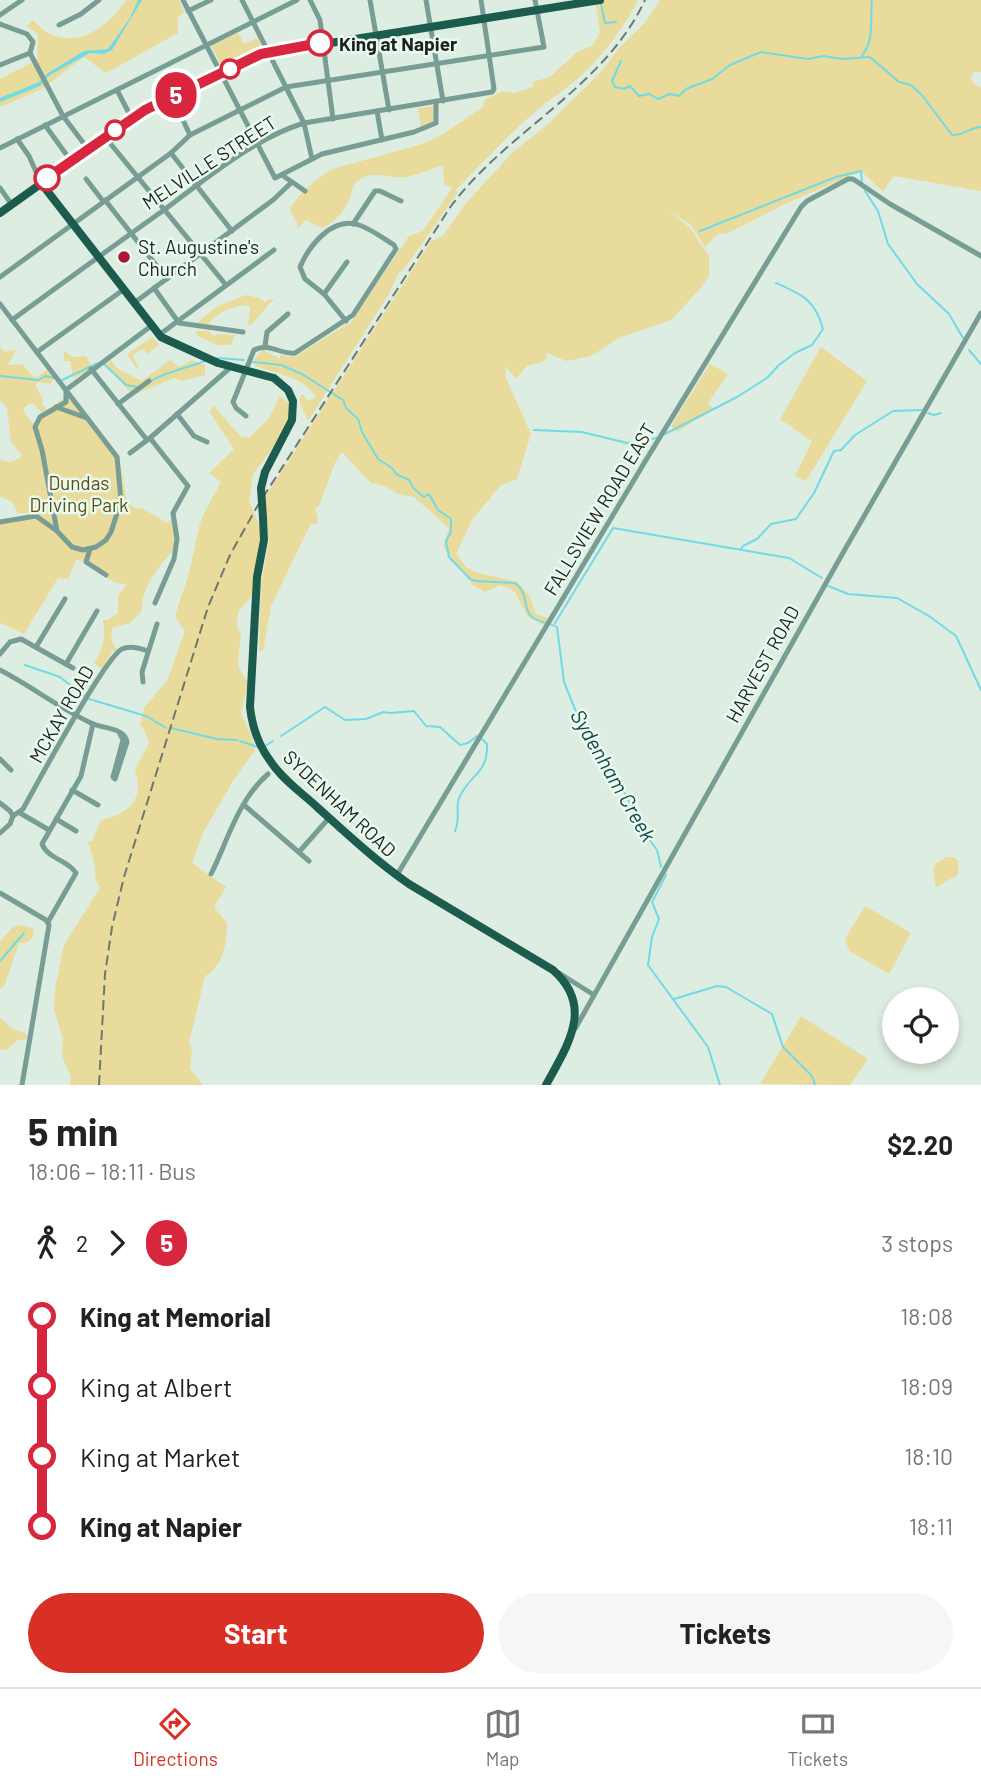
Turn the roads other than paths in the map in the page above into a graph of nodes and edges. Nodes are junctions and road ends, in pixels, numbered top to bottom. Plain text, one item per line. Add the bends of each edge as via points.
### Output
1 (22, 0) edge
2 (99, 0) edge
3 (183, 0) edge
4 (211, 0) edge
5 (242, 0) edge
6 (298, 0) edge
7 (310, 0) edge
8 (372, 0) edge
9 (426, 0) edge
10 (481, 0) edge
11 (598, 0) edge
12 (536, 5) edge
13 (188, 11) junction
14 (0, 15) edge
15 (484, 18) junction
16 (253, 22) junction
17 (0, 24) edge
18 (59, 25) dead end
19 (430, 26) junction
20 (377, 34) junction
21 (323, 43) junction
22 (206, 46) junction
23 (30, 52) junction
24 (268, 52) junction
25 (489, 55) junction
26 (436, 64) junction
27 (0, 65) edge
28 (383, 72) junction
29 (220, 74) junction
30 (330, 80) junction
31 (286, 87) junction
32 (117, 90) junction
33 (172, 97) junction
34 (439, 101) junction
35 (388, 110) junction
36 (239, 111) junction
37 (377, 111) junction
38 (63, 116) junction
39 (132, 119) junction
40 (333, 119) junction
41 (304, 122) junction
42 (45, 125) junction
43 (190, 135) junction
44 (105, 138) junction
45 (18, 139) junction
46 (382, 139) junction
47 (256, 145) junction
48 (0, 148) edge
49 (88, 149) junction
50 (171, 153) junction
51 (312, 159) junction
52 (71, 162) junction
53 (282, 175) junction
54 (137, 177) junction
55 (86, 179) dead end
56 (41, 183) junction
57 (291, 183) junction
58 (196, 185) junction
59 (0, 188) edge
60 (305, 191) dead end
61 (104, 201) junction
62 (401, 201) dead end
63 (12, 205) junction
64 (164, 209) junction
65 (0, 213) edge
66 (353, 223) junction
67 (72, 224) junction
68 (232, 230) junction
69 (131, 233) junction
70 (274, 250) dead end
71 (200, 254) junction
72 (981, 256) edge
73 (98, 257) junction
74 (347, 262) dead end
75 (0, 276) edge
76 (167, 279) junction
77 (226, 285) junction
78 (154, 288) junction
79 (123, 290) junction
80 (324, 293) junction
81 (134, 303) junction
82 (0, 304) edge
83 (981, 313) edge
84 (288, 314) dead end
85 (12, 320) junction
86 (177, 321) junction
87 (345, 321) junction
88 (151, 326) junction
89 (243, 332) dead end
90 (159, 335) junction
91 (265, 346) junction
92 (37, 352) junction
93 (231, 367) junction
94 (92, 369) junction
95 (246, 370) junction
96 (149, 381) dead end
97 (66, 390) junction
98 (118, 404) junction
99 (55, 407) junction
100 (177, 414) junction
101 (246, 416) dead end
102 (86, 418) junction
103 (149, 439) junction
104 (206, 442) dead end
105 (130, 453) dead end
106 (0, 522) edge
107 (57, 531) junction
108 (90, 549) junction
109 (106, 575) dead end
110 (65, 599) dead end
111 (155, 603) dead end
112 (97, 611) dead end
113 (157, 624) dead end
114 (36, 647) junction
115 (148, 651) junction
116 (0, 654) edge
117 (66, 664) junction
118 (73, 668) dead end
119 (0, 670) edge
120 (143, 682) dead end
121 (76, 715) junction
122 (93, 724) junction
123 (120, 732) junction
124 (0, 759) edge
125 (11, 770) dead end
126 (268, 774) dead end
127 (72, 790) junction
128 (0, 803) edge
129 (98, 805) dead end
130 (244, 805) junction
131 (20, 813) junction
132 (13, 816) junction
133 (330, 818) junction
134 (57, 819) junction
135 (49, 830) junction
136 (76, 831) dead end
137 (0, 833) edge
138 (299, 852) junction
139 (309, 862) dead end
140 (211, 874) dead end
141 (397, 875) junction
142 (2, 894) edge
143 (0, 903) edge
144 (48, 922) junction
145 (554, 970) junction
146 (594, 995) junction
147 (573, 1031) junction
148 (22, 1085) edge
149 (546, 1085) edge

1 - 14 street
2 - 18 street
3 - 13 street
4 - 13 street
5 - 16 street
6 - 16 street
7 - 21 street via 320,20
8 - 20 street
9 - 19 street
10 - 15 street
11 - 12 main road
12 - 15 main road
12 - 25 street via 544,47
13 - 22 street
15 - 19 main road
15 - 25 street
16 - 22 street
16 - 24 street
17 - 23 street via 27,34 33,43
19 - 20 main road
19 - 26 street
20 - 21 main road
20 - 28 street
21 - 24 main road
21 - 30 street
22 - 29 street
22 - 32 street
23 - 27 street
23 - 38 street
24 - 29 main road
24 - 31 street
25 - 26 street
25 - 34 street, MELVILLE STREET via 492,92
26 - 28 street
26 - 34 street
28 - 30 street
28 - 35 street
29 - 33 main road
29 - 36 street
30 - 31 street
30 - 40 street
31 - 36 street
31 - 41 street
32 - 38 street
32 - 39 street
33 - 39 main road
33 - 43 street
34 - 35 street, MELVILLE STREET
34 - 46 street via 436,123
35 - 37 street, MELVILLE STREET
36 - 43 street
36 - 47 street
37 - 40 street, MELVILLE STREET
37 - 46 street
38 - 42 street
38 - 49 street
39 - 44 main road
40 - 41 street, MELVILLE STREET
41 - 47 street, MELVILLE STREET
41 - 51 street
42 - 45 street
42 - 52 street
43 - 50 street
44 - 49 main road
44 - 54 street
45 - 48 street
45 - 56 street
46 - 51 street
47 - 53 street via 274,177
47 - 58 street, MELVILLE STREET
49 - 52 main road
50 - 54 street
50 - 58 street
51 - 53 street
52 - 56 main road
53 - 57 street
54 - 61 street
54 - 64 street
55 - 61 street
56 - 63 main road
56 - 67 main road, SYDENHAM ROAD
57 - 60 street
57 - 68 street
58 - 64 street, MELVILLE STREET
58 - 68 street
59 - 63 street
61 - 67 street
61 - 69 street
62 - 66 street via 375,191
63 - 65 main road
64 - 69 street, MELVILLE STREET
64 - 71 street
66 - 80 street via 320,236 301,263 305,279
66 - 87 street via 396,248 360,308
67 - 73 main road, SYDENHAM ROAD
67 - 75 street
68 - 71 street
69 - 73 street, MELVILLE STREET
69 - 76 street
70 - 77 street
71 - 76 street
71 - 77 street
72 - 141 street, FALLSVIEW ROAD EAST via 853,179 801,207
73 - 79 main road, SYDENHAM ROAD
73 - 85 street, MELVILLE STREET
74 - 80 street
76 - 78 street
77 - 86 street
78 - 81 street
78 - 86 street
79 - 81 main road, SYDENHAM ROAD
79 - 92 street
80 - 87 street
81 - 88 main road, SYDENHAM ROAD
82 - 85 street
83 - 146 street, HARVEST ROAD
84 - 91 street via 267,332
85 - 92 street
86 - 89 street
86 - 90 street
87 - 91 street via 292,354
88 - 90 main road, SYDENHAM ROAD
88 - 94 street
90 - 93 main road, SYDENHAM ROAD
91 - 95 street via 252,353
92 - 97 street
93 - 95 main road, SYDENHAM ROAD
93 - 100 street
94 - 97 street
94 - 98 street
95 - 101 street via 233,401
95 - 133 main road, SYDENHAM ROAD, bridge via 283,384 293,409 292,421 265,471 261,488 264,540 256,598 251,718 260,744 277,770
96 - 98 street
97 - 99 street via 66,402
97 - 102 street
98 - 103 street
99 - 102 street
99 - 107 street via 40,416 35,427
100 - 103 street
100 - 104 street via 194,436
102 - 108 street via 114,453 121,485 120,510 106,540
103 - 105 street
103 - 111 street via 188,486 173,513 174,559
106 - 107 street via 35,516
107 - 108 street via 72,547
108 - 109 street via 86,562
110 - 114 street
112 - 117 street
113 - 115 street
114 - 116 street via 17,638
114 - 117 street
115 - 120 street
115 - 121 street, MCKAY ROAD via 130,647 115,654
117 - 118 street
119 - 121 street
121 - 122 street
121 - 131 street, MCKAY ROAD
122 - 123 street
122 - 127 street via 81,776
123 - 123 street via 123,740 115,779 127,743
124 - 125 street
126 - 130 street
127 - 129 street
127 - 134 street
128 - 132 street
130 - 138 street
130 - 140 street
131 - 132 street
131 - 135 street
132 - 137 street
133 - 138 street
133 - 141 main road, SYDENHAM ROAD
134 - 135 street
134 - 136 street
135 - 144 street via 44,850 76,873
138 - 139 street
141 - 145 main road, SYDENHAM ROAD
142 - 143 street
142 - 144 street
144 - 148 street
145 - 146 street, SYDENHAM ROAD
145 - 147 main road, SYDENHAM ROAD via 572,996
146 - 147 street, HARVEST ROAD
147 - 149 main road, SYDENHAM ROAD

